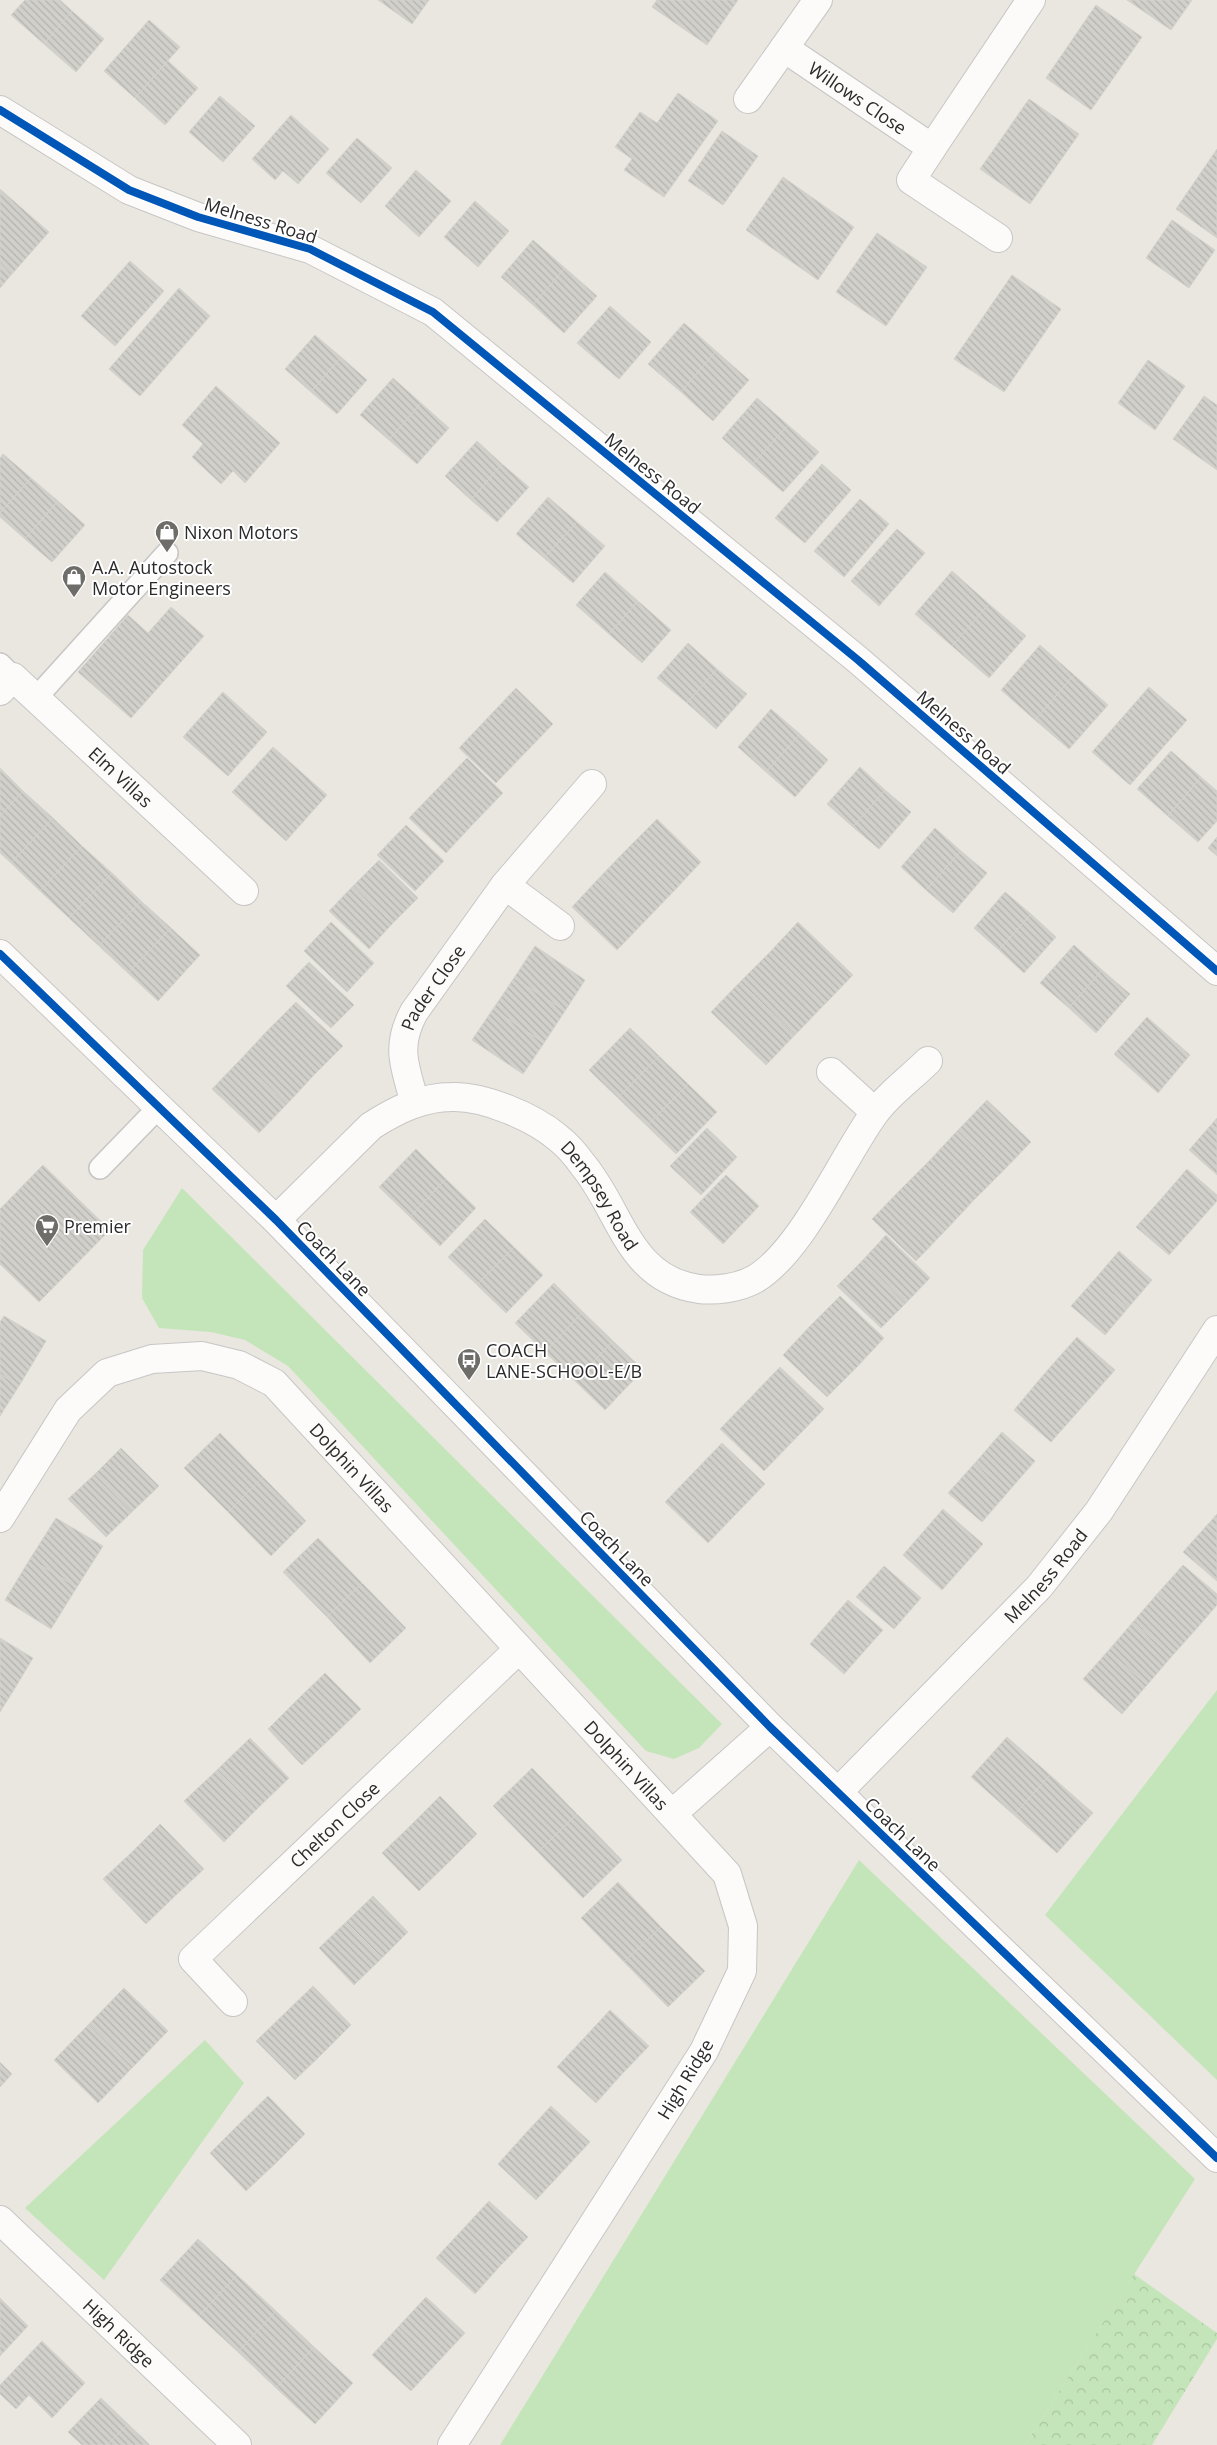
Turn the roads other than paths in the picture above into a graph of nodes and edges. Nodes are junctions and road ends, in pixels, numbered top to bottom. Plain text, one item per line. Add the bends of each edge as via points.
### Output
1 (818, 0) edge
2 (1031, 0) edge
3 (784, 48) junction
4 (748, 99) dead end
5 (0, 110) edge
6 (932, 148) junction
7 (998, 238) dead end
8 (167, 552) dead end
9 (4, 677) edge
10 (36, 698) junction
11 (592, 784) dead end
12 (505, 885) junction
13 (244, 892) dead end
14 (560, 926) dead end
15 (0, 954) edge
16 (1217, 971) edge
17 (928, 1061) dead end
18 (831, 1072) dead end
19 (415, 1103) junction
20 (159, 1107) junction
21 (875, 1112) junction
22 (100, 1168) dead end
23 (276, 1220) junction
24 (1217, 1330) edge
25 (0, 1518) edge
26 (519, 1649) junction
27 (770, 1727) junction
28 (838, 1792) junction
29 (672, 1814) junction
30 (233, 2002) dead end
31 (1217, 2158) edge
32 (0, 2220) edge
33 (237, 2445) edge
34 (452, 2445) edge

1 - 3 street
2 - 6 street
3 - 4 street
3 - 6 street, Willows Close
5 - 16 street, Melness Road via 129,190 198,217 310,249 433,312 858,660
6 - 7 street via 911,180
8 - 10 lane
9 - 10 street, Elm Villas
10 - 13 street, Elm Villas
11 - 12 street, Pader Close
12 - 14 street
12 - 19 street, Pader Close via 405,1028 402,1060
15 - 20 street, Coach Lane
17 - 21 street, Dempsey Road
18 - 21 street
19 - 21 street, Dempsey Road via 452,1096 492,1103 557,1137 583,1164 644,1263 663,1278 686,1287 711,1290 754,1280 773,1265 800,1232
19 - 23 street, Dempsey Road via 371,1126
20 - 22 lane
20 - 23 street, Coach Lane
23 - 27 street, Coach Lane
24 - 28 street, Melness Road via 1098,1511 1039,1588
25 - 26 street, Dolphin Villas via 68,1410 107,1374 152,1359 202,1356 239,1365 274,1384
26 - 29 street, Dolphin Villas
26 - 30 street, Chelton Close via 193,1959
27 - 28 street, Coach Lane
27 - 29 street
28 - 31 street, Coach Lane
29 - 34 street, High Ridge via 727,1874 743,1926 742,1971 704,2051
32 - 33 street, High Ridge

